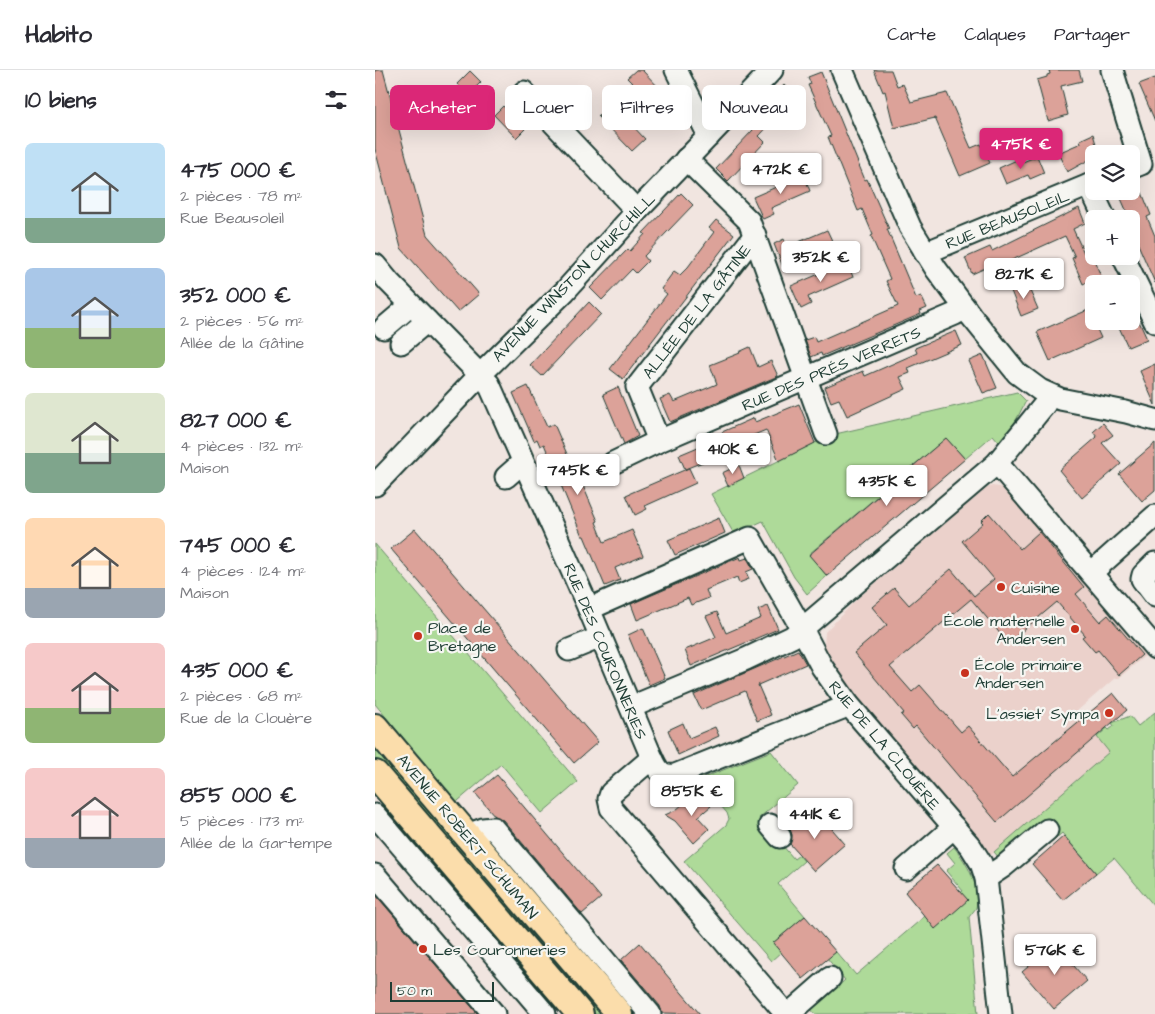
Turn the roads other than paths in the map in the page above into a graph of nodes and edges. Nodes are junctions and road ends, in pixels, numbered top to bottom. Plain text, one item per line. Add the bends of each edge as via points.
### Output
1 (676, 70) edge
2 (772, 70) edge
3 (842, 70) edge
4 (1112, 70) edge
5 (561, 130) edge
6 (709, 136) junction
7 (1135, 145) edge
8 (686, 159) junction
9 (1085, 186) edge
10 (637, 211) junction
11 (755, 235) junction
12 (925, 253) junction
13 (375, 265) edge
14 (1140, 296) edge
15 (411, 305) junction
16 (965, 308) junction
17 (427, 321) junction
18 (1155, 322) edge
19 (384, 328) dead end
20 (401, 343) dead end
21 (480, 375) junction
22 (807, 379) junction
23 (1049, 395) junction
24 (1155, 420) edge
25 (826, 434) dead end
26 (659, 441) junction
27 (523, 462) junction
28 (613, 462) dead end
29 (997, 463) junction
30 (506, 477) dead end
31 (375, 485) edge
32 (1155, 516) edge
33 (1155, 563) edge
34 (1091, 573) junction
35 (1155, 596) edge
36 (589, 609) junction
37 (802, 629) junction
38 (601, 637) junction
39 (1155, 646) edge
40 (569, 650) dead end
41 (848, 704) junction
42 (631, 707) junction
43 (375, 727) edge
44 (652, 758) junction
45 (375, 774) edge
46 (375, 815) edge
47 (954, 827) junction
48 (1047, 830) dead end
49 (467, 835) junction
50 (905, 869) dead end
51 (375, 875) edge
52 (986, 878) junction
53 (830, 978) dead end
54 (540, 1013) edge
55 (493, 1014) edge
56 (580, 1014) edge
57 (619, 1014) edge
58 (650, 1014) edge
59 (787, 1014) edge
60 (1001, 1014) edge

1 - 6 street
2 - 6 street, AVENUE WINSTON CHURCHILL
3 - 12 street via 910,228
4 - 7 street
5 - 10 street
6 - 8 street, AVENUE WINSTON CHURCHILL
8 - 10 street, AVENUE WINSTON CHURCHILL
8 - 11 street, ALLÉE DE LA GÂTINE via 749,221
9 - 12 street, RUE BEAUSOLEIL
10 - 21 street, AVENUE WINSTON CHURCHILL via 565,290
11 - 22 street, ALLÉE DE LA GÂTINE
11 - 26 street, ALLÉE DE LA GÂTINE via 637,387
12 - 16 street
13 - 15 street, RUE DES COURONNERIES
14 - 18 street
15 - 17 street, RUE DES COURONNERIES
15 - 19 street
16 - 22 street, RUE DES PRÉS VERRETS
16 - 23 street via 1017,373
17 - 20 street
17 - 21 street, RUE DES COURONNERIES
21 - 27 street, RUE DES COURONNERIES via 489,384
21 - 31 street, AVENUE WINSTON CHURCHILL
22 - 25 street, ALLÉE DE LA GÂTINE
22 - 26 street, RUE DES PRÉS VERRETS
23 - 24 street
23 - 29 street
26 - 28 street, RUE DES PRÉS VERRETS
27 - 30 street
27 - 36 street, RUE DES COURONNERIES
29 - 34 street
29 - 37 street
32 - 34 street
33 - 35 street via 1142,579
34 - 39 street
36 - 37 street, RUE DE LA CLOUÈRE via 750,538
36 - 38 street, RUE DES COURONNERIES
37 - 41 street, RUE DE LA CLOUÈRE
37 - 42 street via 746,659
38 - 40 street
38 - 42 street, RUE DES COURONNERIES
41 - 44 street via 840,710 675,775 661,773
41 - 47 street, RUE DE LA CLOUÈRE
42 - 44 street, RUE DES COURONNERIES
43 - 49 main road, AVENUE ROBERT SCHUMAN
44 - 59 street, RUE DES COURONNERIES via 611,793 611,808
45 - 56 main road, AVENUE ROBERT SCHUMAN
46 - 54 street
47 - 50 street
47 - 52 street, RUE DE LA CLOUÈRE via 971,847
48 - 52 street
49 - 57 main road, AVENUE ROBERT SCHUMAN
49 - 58 street via 493,828
51 - 55 street
52 - 60 street, RUE DE LA CLOUÈRE
53 - 59 street

